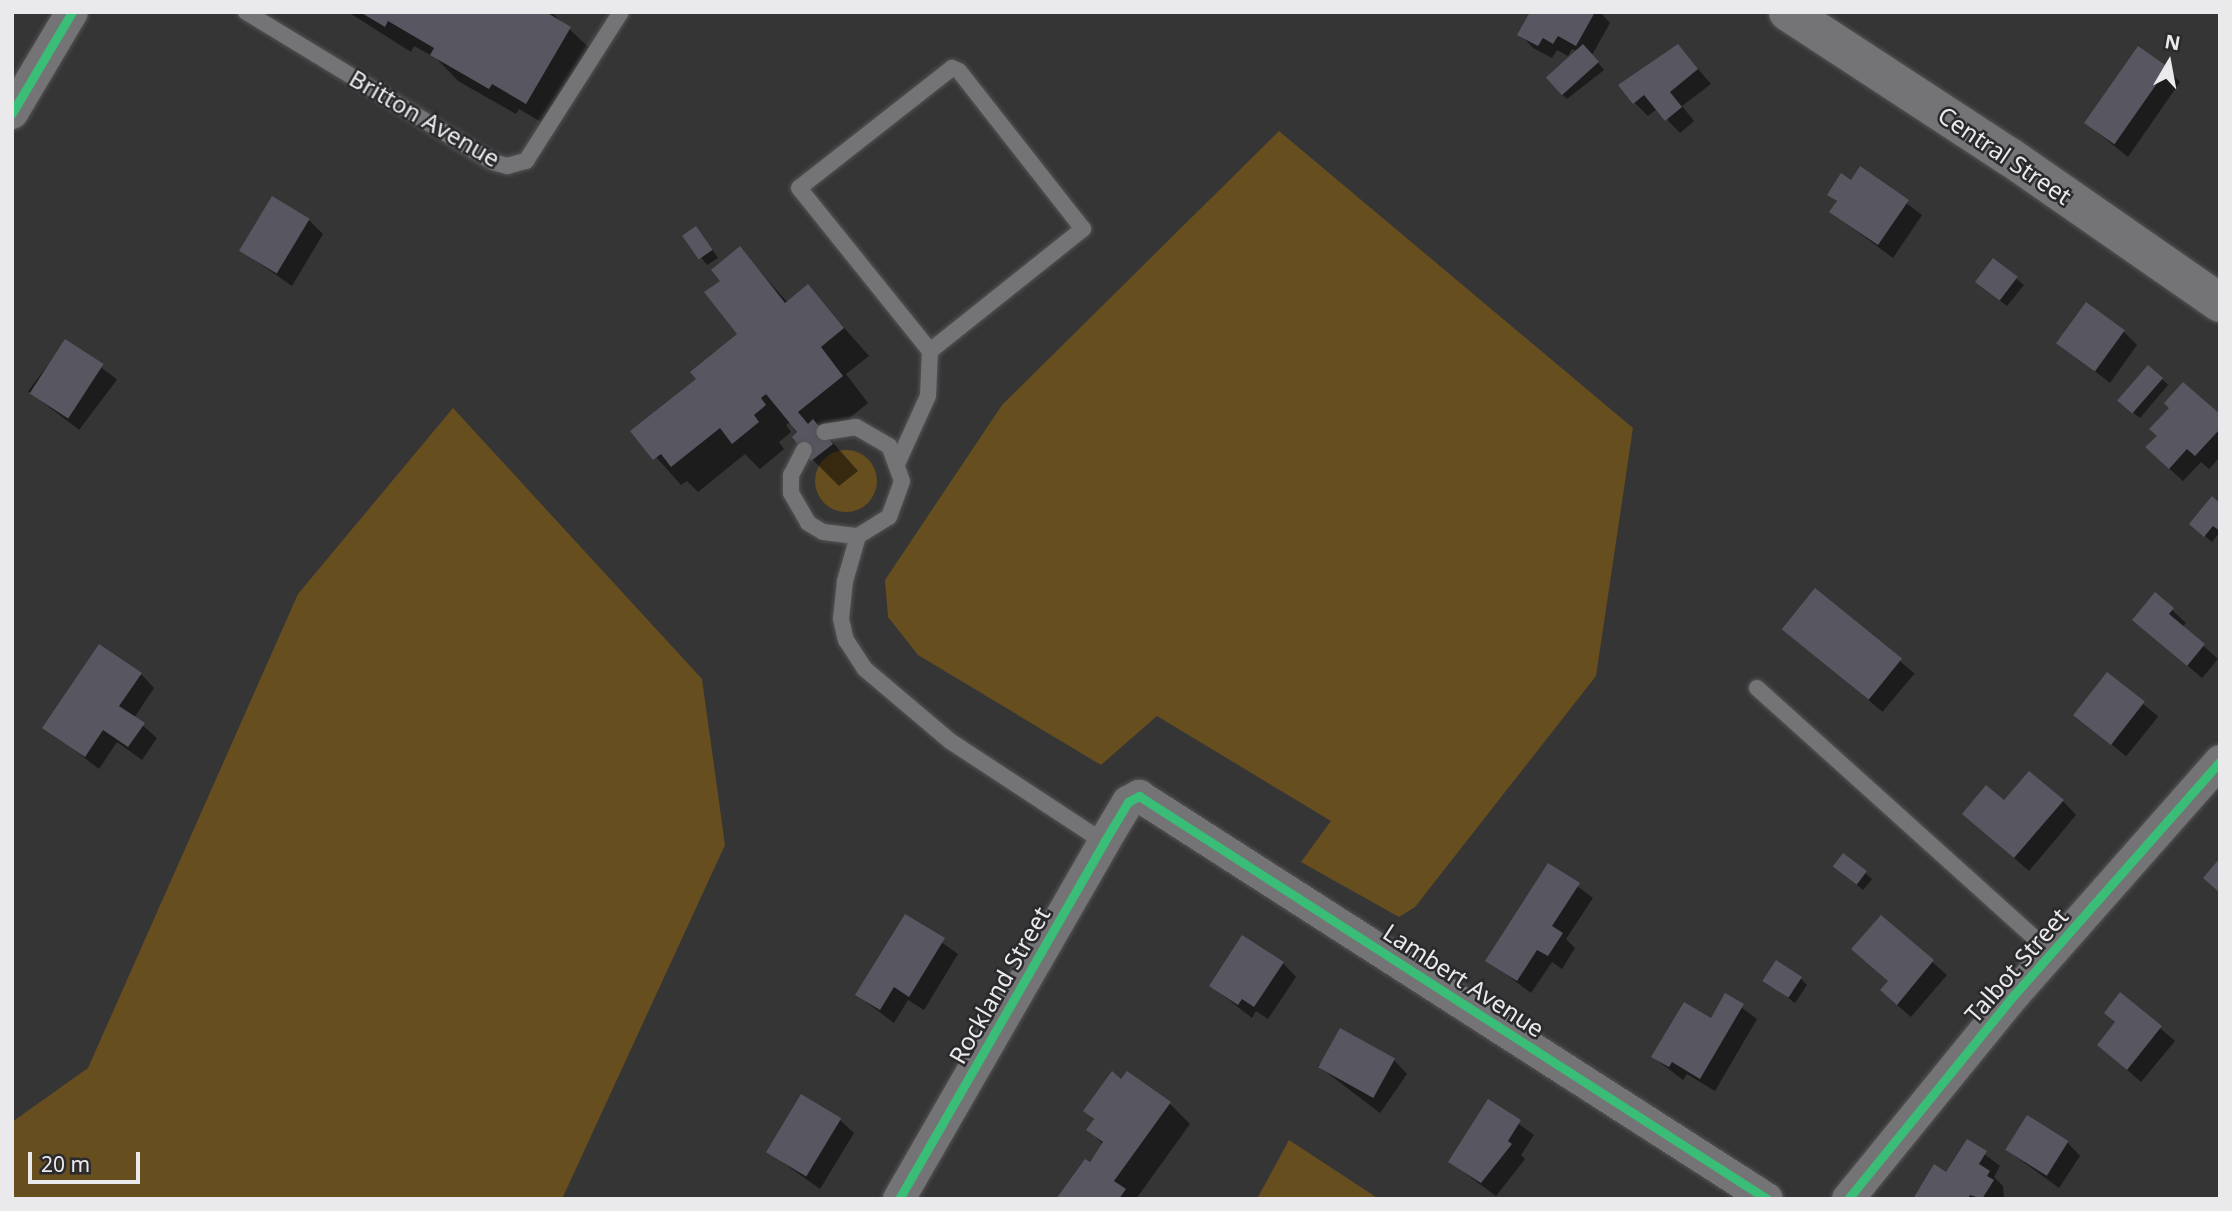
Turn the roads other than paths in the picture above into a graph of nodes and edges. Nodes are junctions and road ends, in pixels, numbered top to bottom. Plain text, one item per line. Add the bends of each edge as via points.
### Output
1 (72, 12) edge
2 (246, 12) edge
3 (621, 12) edge
4 (1788, 12) edge
5 (12, 113) edge
6 (2220, 303) edge
7 (930, 351) junction
8 (824, 432) dead end
9 (804, 450) dead end
10 (898, 462) junction
11 (858, 536) junction
12 (1757, 688) dead end
13 (2220, 761) edge
14 (1139, 796) joint
15 (1104, 842) junction
16 (2051, 953) junction
17 (899, 1199) edge
18 (1767, 1199) edge
19 (1848, 1199) edge

1 - 5 street
2 - 3 lane, Britton Avenue via 493,162 507,166 526,161
4 - 6 main road, Central Street via 2010,157
7 - 7 lane via 1083,229 959,71 951,68 800,188
7 - 10 lane via 928,396
8 - 10 lane via 856,426 874,433
9 - 11 lane via 791,475 798,509 823,532
10 - 11 lane via 899,500 889,517
11 - 15 lane via 845,582 841,619 846,640 865,669 950,741
12 - 16 lane
13 - 16 street, Talbot Street
14 - 15 street, Rockland Street via 1128,802
14 - 18 street, Lambert Avenue
15 - 17 street, Rockland Street
16 - 19 street, Talbot Street

